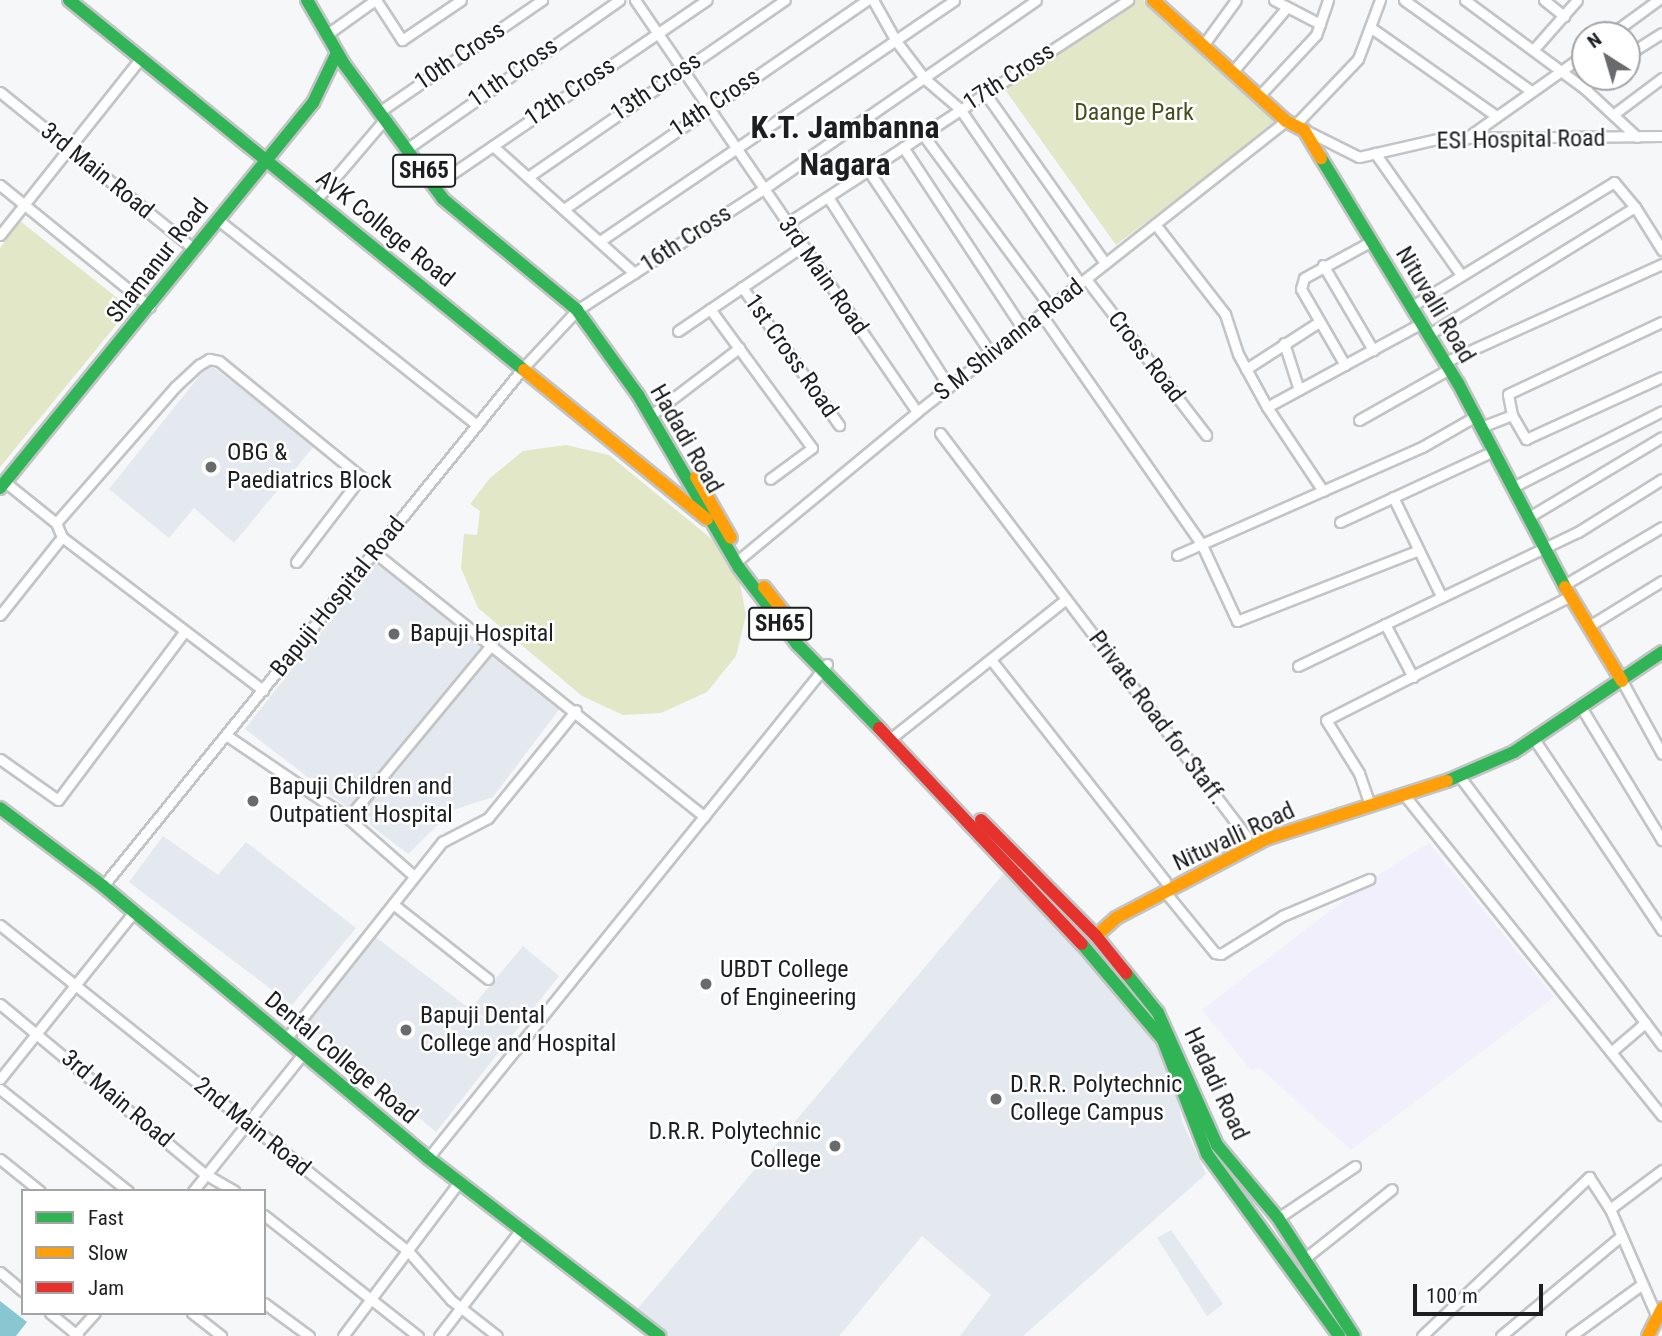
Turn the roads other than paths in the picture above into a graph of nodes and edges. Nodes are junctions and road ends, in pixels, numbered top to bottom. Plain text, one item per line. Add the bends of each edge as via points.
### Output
1 (69, 0) edge
2 (307, 0) edge
3 (376, 0) edge
4 (461, 0) edge
5 (542, 0) edge
6 (619, 0) edge
7 (635, 0) edge
8 (707, 0) edge
9 (785, 0) edge
10 (867, 0) edge
11 (873, 0) edge
12 (954, 0) edge
13 (1036, 0) edge
14 (1128, 0) edge
15 (1153, 0) edge
16 (1236, 0) edge
17 (1274, 0) edge
18 (1328, 0) edge
19 (1380, 0) edge
20 (1404, 0) edge
21 (1465, 0) edge
22 (1544, 0) edge
23 (1577, 0) edge
24 (1658, 0) edge
25 (1287, 7) junction
26 (1564, 16) junction
27 (1629, 21) edge
28 (1320, 24) junction
29 (1370, 27) junction
30 (1662, 33) edge
31 (656, 34) junction
32 (326, 35) junction
33 (896, 41) junction
34 (1204, 44) junction
35 (1641, 46) edge
36 (1534, 49) junction
37 (337, 53) junction
38 (141, 58) junction
39 (1571, 64) edge
40 (680, 70) junction
41 (1234, 70) junction
42 (1562, 71) junction
43 (1571, 78) edge
44 (1662, 78) edge
45 (925, 79) junction
46 (1531, 91) junction
47 (1587, 91) edge
48 (0, 92) edge
49 (985, 93) junction
50 (1260, 95) junction
51 (707, 108) junction
52 (960, 110) junction
53 (1614, 114) junction
54 (382, 115) junction
55 (1496, 116) junction
56 (1295, 126) junction
57 (924, 136) junction
58 (1662, 136) edge
59 (1637, 137) junction
60 (1465, 139) junction
61 (493, 146) junction
62 (902, 147) junction
63 (408, 148) junction
64 (70, 149) junction
65 (736, 152) junction
66 (1375, 153) junction
67 (266, 159) junction
68 (868, 170) junction
69 (528, 177) junction
70 (0, 185) edge
71 (434, 186) junction
72 (762, 190) junction
73 (828, 197) junction
74 (316, 200) junction
75 (26, 204) junction
76 (1635, 208) junction
77 (564, 209) junction
78 (217, 219) junction
79 (786, 223) junction
80 (1155, 224) junction
81 (0, 235) edge
82 (600, 241) junction
83 (1372, 241) junction
84 (803, 246) junction
85 (194, 249) junction
86 (1662, 250) edge
87 (1105, 263) junction
88 (1662, 264) edge
89 (1324, 265) junction
90 (634, 273) junction
91 (1461, 275) junction
92 (1083, 281) junction
93 (742, 287) junction
94 (1412, 306) junction
95 (150, 307) junction
96 (1050, 307) junction
97 (710, 309) junction
98 (577, 310) junction
99 (1041, 314) junction
100 (1320, 323) junction
101 (1661, 323) edge
102 (1023, 329) junction
103 (1425, 329) junction
104 (678, 331) dead end
105 (1284, 343) junction
106 (739, 348) junction
107 (1373, 350) junction
108 (991, 354) junction
109 (1345, 365) junction
110 (1447, 365) junction
111 (523, 368) junction
112 (1246, 369) junction
113 (1662, 377) edge
114 (949, 387) junction
115 (1298, 390) junction
116 (1267, 407) junction
117 (1662, 411) edge
118 (917, 412) junction
119 (654, 413) junction
120 (1512, 415) junction
121 (1359, 420) dead end
122 (1478, 421) junction
123 (477, 425) junction
124 (839, 425) dead end
125 (940, 433) dead end
126 (1206, 435) dead end
127 (1662, 437) edge
128 (1494, 451) junction
129 (770, 479) dead end
130 (1662, 479) edge
131 (2, 485) edge
132 (695, 485) junction
133 (1513, 487) junction
134 (673, 491) junction
135 (1323, 491) junction
136 (1393, 497) junction
137 (1529, 517) junction
138 (707, 519) junction
139 (1340, 522) dead end
140 (56, 523) junction
141 (1662, 527) edge
142 (62, 537) junction
143 (1202, 542) junction
144 (1544, 547) junction
145 (1419, 550) junction
146 (374, 552) junction
147 (1177, 555) dead end
148 (739, 560) junction
149 (296, 562) dead end
150 (1662, 581) edge
151 (1567, 591) junction
152 (1441, 596) junction
153 (1066, 599) junction
154 (0, 615) edge
155 (1385, 624) junction
156 (1589, 626) junction
157 (185, 631) junction
158 (493, 643) junction
159 (1662, 652) edge
160 (992, 661) junction
161 (1298, 666) dead end
162 (825, 668) junction
163 (1413, 677) junction
164 (1622, 681) junction
165 (264, 690) junction
166 (1581, 707) junction
167 (576, 710) junction
168 (226, 736) junction
169 (893, 737) junction
170 (1534, 739) junction
171 (1662, 754) edge
172 (0, 759) edge
173 (1460, 777) junction
174 (1405, 796) junction
175 (1370, 805) junction
176 (0, 808) edge
177 (704, 816) junction
178 (348, 818) junction
179 (1247, 837) dead end
180 (1662, 840) edge
181 (415, 876) junction
182 (1369, 878) dead end
183 (103, 886) junction
184 (1166, 887) junction
185 (393, 904) junction
186 (133, 913) junction
187 (0, 925) edge
188 (1662, 930) edge
189 (1096, 936) junction
190 (488, 979) dead end
191 (75, 985) junction
192 (0, 1004) edge
193 (1645, 1023) junction
194 (1662, 1024) edge
195 (1652, 1032) junction
196 (37, 1034) junction
197 (285, 1040) junction
198 (1662, 1045) edge
199 (1611, 1052) junction
200 (302, 1055) junction
201 (0, 1079) edge
202 (0, 1089) edge
203 (1662, 1116) edge
204 (249, 1124) junction
205 (428, 1158) junction
206 (0, 1159) edge
207 (1355, 1166) dead end
208 (1662, 1170) edge
209 (205, 1174) junction
210 (459, 1182) junction
211 (38, 1189) edge
212 (125, 1189) edge
213 (194, 1189) edge
214 (231, 1189) edge
215 (1392, 1189) dead end
216 (1610, 1209) junction
217 (266, 1217) edge
218 (1278, 1218) junction
219 (521, 1229) junction
220 (1621, 1236) junction
221 (409, 1252) junction
222 (1304, 1259) junction
223 (0, 1272) edge
224 (1641, 1285) junction
225 (21, 1289) edge
226 (372, 1300) junction
227 (266, 1304) edge
228 (463, 1307) junction
229 (52, 1315) edge
230 (93, 1315) edge
231 (195, 1315) edge
232 (1654, 1321) edge
233 (76, 1335) edge
234 (221, 1336) edge
235 (309, 1336) edge
236 (343, 1336) edge
237 (418, 1336) edge
238 (439, 1336) edge
239 (497, 1336) edge
240 (659, 1336) edge
241 (1339, 1336) edge
242 (1354, 1336) edge
243 (1422, 1336) edge
244 (1501, 1336) edge
245 (1571, 1336) edge
246 (1659, 1336) edge

1 - 38 main road, AVK College Road
2 - 32 main road, Hadadi Road / SH65
3 - 4 street via 402,40
3 - 32 street
5 - 54 street, 10th Cross
6 - 63 street, 11th Cross
7 - 31 street, 3rd Main Road
8 - 31 street, 12th Cross
9 - 40 street, 13th Cross
10 - 51 street, 14th Cross
11 - 33 street, Cross Road
12 - 33 street
13 - 45 street, 16th Cross
14 - 49 street, 17th Cross
15 - 34 main road, Nituvalli Road
16 - 34 street
17 - 25 street
18 - 28 street
19 - 29 street, S M Shivanna Road
20 - 46 street
21 - 36 street
22 - 26 street
23 - 26 street
24 - 27 street
25 - 28 street
25 - 41 street
26 - 36 street
28 - 50 street via 1294,64
29 - 55 street
29 - 56 street, S M Shivanna Road via 1358,59
30 - 35 street
31 - 40 street, 3rd Main Road
31 - 61 street, 12th Cross
32 - 37 main road, Hadadi Road / SH65
33 - 45 street, Cross Road
33 - 65 street
34 - 41 main road, Nituvalli Road
36 - 42 street
37 - 54 main road, Hadadi Road / SH65
37 - 67 main road, Shamanur Road via 313,103
38 - 64 street
38 - 67 main road, AVK College Road
39 - 42 street
40 - 51 street, 3rd Main Road
40 - 69 street, 13th Cross
41 - 50 main road, Nituvalli Road
42 - 43 street
42 - 46 street
44 - 53 street
45 - 52 street, Cross Road
45 - 72 street, 16th Cross
46 - 55 street
47 - 53 street
48 - 64 street, 3rd Main Road
49 - 52 street, 17th Cross
49 - 87 street
50 - 56 main road, Nituvalli Road
51 - 65 street, 3rd Main Road
51 - 77 street, 14th Cross
52 - 57 street, 17th Cross
52 - 92 street, Cross Road
53 - 59 street
54 - 63 main road, Hadadi Road / SH65
54 - 74 street, 10th Cross
55 - 60 street
56 - 66 street, ESI Hospital Road via 1359,157
56 - 80 street, S M Shivanna Road
56 - 83 main road, Nituvalli Road
57 - 62 street, 17th Cross
57 - 96 street
58 - 59 street, ESI Hospital Road
59 - 60 street, ESI Hospital Road
60 - 66 street, ESI Hospital Road via 1441,138
61 - 69 street
61 - 71 street, 12th Cross
62 - 68 street, 17th Cross
62 - 102 street
63 - 71 main road, Hadadi Road / SH65
64 - 75 street
64 - 85 street, 3rd Main Road
65 - 72 street, 3rd Main Road
65 - 82 street
66 - 91 street
67 - 74 main road, AVK College Road
67 - 78 main road, Shamanur Road
68 - 73 street, 17th Cross
68 - 108 street
69 - 77 street
70 - 75 street
71 - 98 main road, Hadadi Road / SH65 via 443,199
72 - 79 street, 3rd Main Road
72 - 90 street, 16th Cross
73 - 79 street, 17th Cross
73 - 114 street
74 - 111 main road, AVK College Road
75 - 81 street
75 - 95 street
76 - 86 street
76 - 91 street via 1614,182
76 - 103 street
77 - 82 street
78 - 85 main road, Shamanur Road
78 - 123 street
79 - 84 street, 3rd Main Road
80 - 87 street, S M Shivanna Road
80 - 112 street via 1225,314
82 - 90 street
83 - 89 street
83 - 94 main road, Nituvalli Road
84 - 93 street
84 - 118 street, 3rd Main Road
85 - 95 main road, Shamanur Road
87 - 92 street, S M Shivanna Road
88 - 110 street
89 - 100 street via 1304,278 1301,289
89 - 107 street
90 - 98 street, 16th Cross
91 - 94 street
92 - 96 street, S M Shivanna Road
92 - 126 street, Cross Road
93 - 97 street
93 - 124 street, 1st Cross Road
94 - 103 main road, Nituvalli Road
95 - 131 main road, Shamanur Road
96 - 99 street, S M Shivanna Road
97 - 104 street
97 - 106 street
98 - 111 street, Bapuji Hospital Road
98 - 119 main road, Hadadi Road / SH65
99 - 102 street, S M Shivanna Road
99 - 143 street
100 - 105 street
100 - 109 street
101 - 120 street via 1508,394
102 - 108 street, S M Shivanna Road
103 - 107 street
103 - 110 main road, Nituvalli Road
105 - 112 street
105 - 115 street
106 - 119 street
106 - 129 street via 812,448
107 - 109 street
108 - 114 street, S M Shivanna Road
109 - 115 street
110 - 121 street
110 - 122 main road, Nituvalli Road
111 - 123 street, Bapuji Hospital Road
111 - 134 main road, AVK College Road
112 - 116 street
113 - 120 street via 1526,439
114 - 118 street, S M Shivanna Road
115 - 116 street
116 - 135 street
117 - 133 street
118 - 148 street, S M Shivanna Road
119 - 132 main road, Hadadi Road / SH65
120 - 122 street
122 - 128 main road, Nituvalli Road
122 - 135 street
123 - 146 street, Bapuji Hospital Road
125 - 153 street, Private Road for Staff.
127 - 137 street
128 - 133 main road, Nituvalli Road
128 - 136 street
130 - 144 street via 1578,532
131 - 140 street
132 - 134 main road
132 - 138 main road, Hadadi Road / SH65
132 - 148 main road
133 - 137 main road, Nituvalli Road
134 - 138 main road, AVK College Road
135 - 143 street
136 - 139 street
136 - 145 street
137 - 144 main road, Nituvalli Road
138 - 148 main road, Hadadi Road / SH65
140 - 142 street
140 - 149 street via 175,387 209,359 255,388 361,477
141 - 151 street
142 - 154 street
142 - 157 street
143 - 145 street via 1237,621
143 - 147 street
144 - 151 main road, Nituvalli Road
144 - 152 street
145 - 152 street
146 - 158 street
146 - 165 street, Bapuji Hospital Road
148 - 162 main road, Hadadi Road / SH65 via 774,616
150 - 156 street
151 - 156 main road, Nituvalli Road
151 - 163 street
152 - 155 street
153 - 160 street
153 - 179 street, Private Road for Staff.
155 - 161 street
155 - 163 street
156 - 164 main road, Nituvalli Road
157 - 165 street
157 - 172 street via 58,800
158 - 167 street
158 - 178 street
159 - 164 main road, Nituvalli Road
160 - 169 street
160 - 184 street
162 - 169 main road, Hadadi Road / SH65
162 - 177 street
163 - 175 street via 1326,720 1359,773
164 - 166 main road, Nituvalli Road
164 - 171 street
165 - 168 street, Bapuji Hospital Road
166 - 170 main road, Nituvalli Road
166 - 180 street
167 - 177 street
167 - 181 street via 488,818 442,842
168 - 178 street
168 - 183 street, Bapuji Hospital Road
169 - 189 main road, Hadadi Road
169 - 241 main road, Hadadi Road / SH65 via 1039,895 1163,1040 1207,1154
170 - 173 main road, Nituvalli Road
170 - 188 street
173 - 174 main road, Nituvalli Road
173 - 193 street
174 - 175 main road, Nituvalli Road
174 - 199 street
175 - 184 main road, Nituvalli Road via 1266,839
176 - 183 main road, Dental College Road
177 - 205 street
178 - 181 street
181 - 185 street
182 - 184 street via 1282,915 1221,954 1215,953
183 - 186 main road, Dental College Road
184 - 189 main road, Nituvalli Road
185 - 190 street
185 - 197 street
186 - 191 street
186 - 197 main road, Dental College Road
187 - 191 street, 2nd Main Road
189 - 218 main road, Hadadi Road via 1158,1013 1217,1145
191 - 196 street
191 - 204 street, 2nd Main Road
192 - 196 street, 3rd Main Road
193 - 195 street
193 - 199 street
194 - 195 street
195 - 198 street
196 - 201 street
196 - 209 street, 3rd Main Road
197 - 200 main road, Dental College Road
199 - 203 street
200 - 204 street
200 - 205 main road, Dental College Road
202 - 212 street
204 - 209 street
204 - 221 street, 2nd Main Road
205 - 210 main road, Dental College Road
206 - 211 street
207 - 218 street
208 - 216 street
209 - 213 street
209 - 214 street, 3rd Main Road
210 - 219 main road, Dental College Road
210 - 221 street
215 - 222 street
216 - 220 street
216 - 243 street via 1589,1177
217 - 226 street
218 - 222 main road, Hadadi Road
219 - 228 street
219 - 240 main road, Dental College Road
220 - 224 street
220 - 244 street
221 - 226 street
221 - 228 street, 2nd Main Road via 451,1300
222 - 242 main road, Hadadi Road
223 - 225 street
224 - 232 street
224 - 245 street
226 - 236 street
226 - 237 street
227 - 235 street
228 - 238 street
228 - 239 street, 2nd Main Road
229 - 233 street
230 - 233 street
231 - 234 street
232 - 246 street

